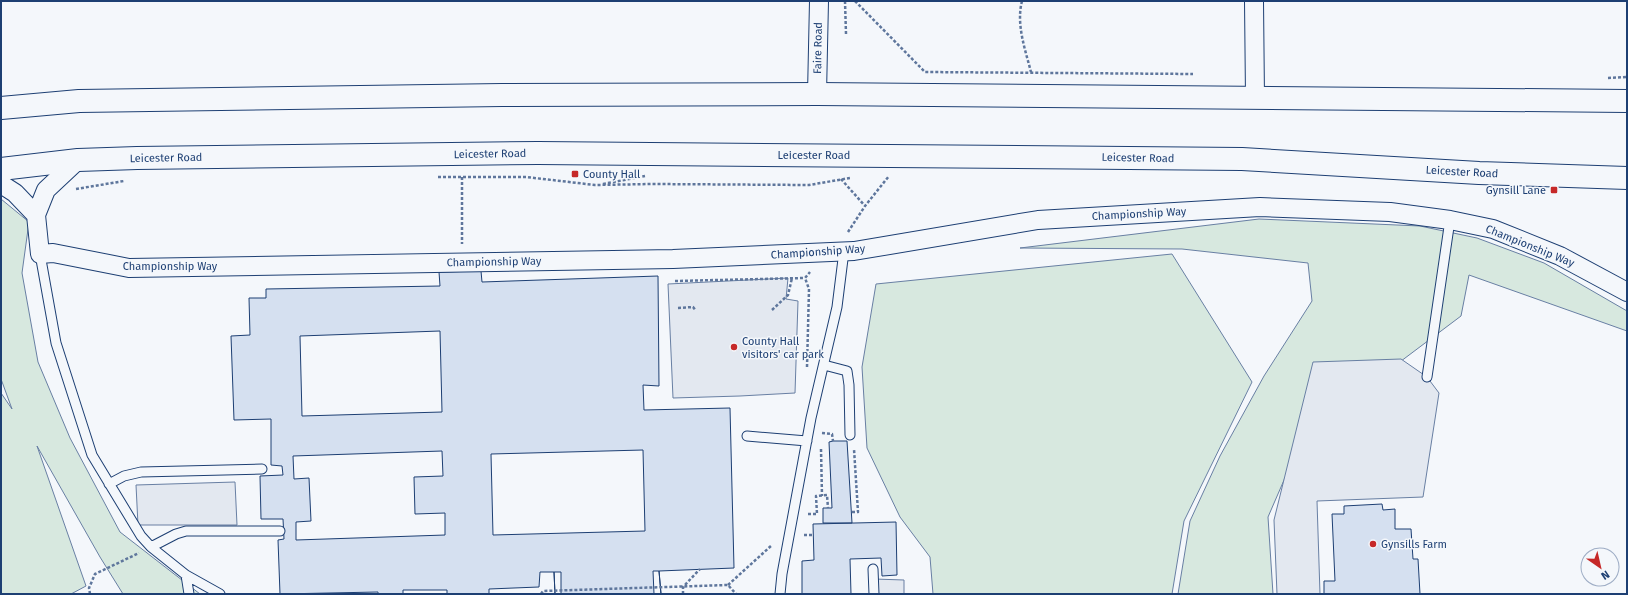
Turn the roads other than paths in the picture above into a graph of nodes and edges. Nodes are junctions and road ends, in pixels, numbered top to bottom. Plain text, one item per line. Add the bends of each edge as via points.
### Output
1 (818, 1) edge
2 (1254, 1) edge
3 (817, 94) junction
4 (1255, 98) junction
5 (1627, 101) edge
6 (1, 108) edge
7 (78, 160) junction
8 (1, 169) edge
9 (1627, 178) edge
10 (1, 184) edge
11 (36, 215) junction
12 (1450, 220) junction
13 (835, 252) junction
14 (40, 254) junction
15 (1627, 292) edge
16 (824, 365) junction
17 (1427, 377) dead end
18 (850, 435) road end
19 (747, 436) dead end
20 (807, 441) junction
21 (262, 469) dead end
22 (109, 484) junction
23 (280, 531) dead end
24 (151, 547) junction
25 (873, 569) dead end
26 (186, 575) junction
27 (189, 594) edge
28 (220, 594) edge
29 (780, 594) edge
30 (874, 594) edge

1 - 3 street, Faire Road
2 - 4 street
3 - 4 highway
3 - 6 highway via 79,101
4 - 5 highway
7 - 8 highway, Leicester Road
7 - 9 highway, Leicester Road via 538,153 1202,158
7 - 11 street via 46,190
10 - 11 street via 15,193
11 - 14 street
12 - 13 street, Championship Way via 1390,212 1252,208 1038,220
12 - 15 street, Championship Way via 1493,229 1560,256
12 - 17 lane
13 - 14 street, Championship Way via 702,258 128,268 53,253
13 - 16 lane via 837,306
14 - 22 lane via 56,343 92,455
16 - 18 lane via 847,371
16 - 20 lane
19 - 20 lane
20 - 29 lane
21 - 22 lane via 141,472 124,476
22 - 24 lane via 141,536
23 - 24 lane via 186,531
24 - 26 lane
25 - 30 lane
26 - 27 lane
26 - 28 lane

